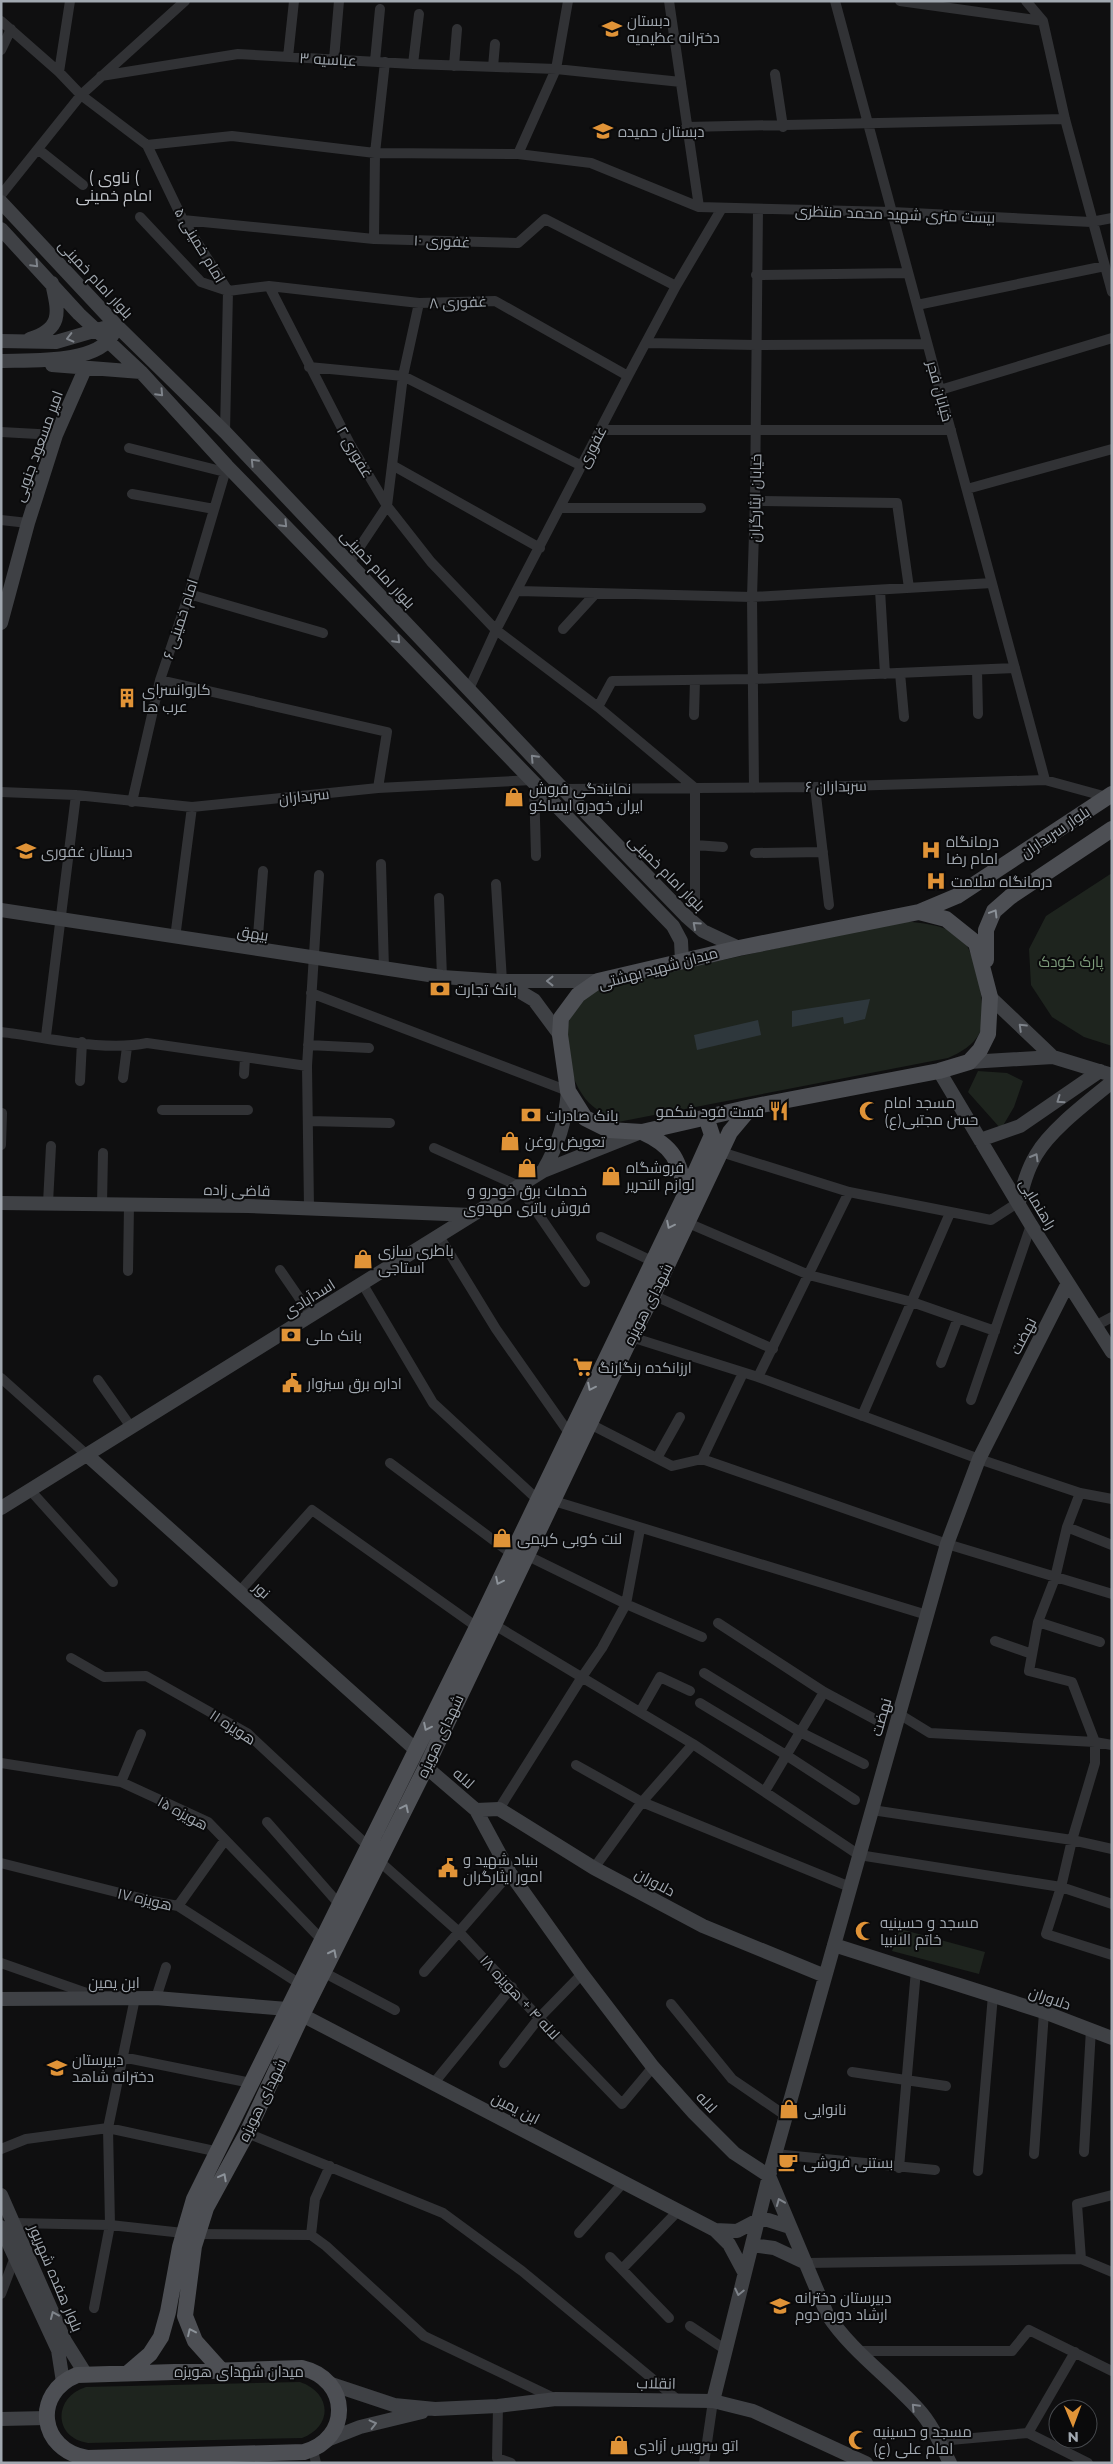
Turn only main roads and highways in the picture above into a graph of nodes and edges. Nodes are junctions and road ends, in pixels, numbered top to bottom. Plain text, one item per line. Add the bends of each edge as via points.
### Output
1 (1110, 796) edge
2 (1112, 829) edge
3 (919, 912) junction
4 (986, 978) junction
5 (751, 1107) junction
6 (706, 1116) junction
7 (642, 1132) junction
8 (730, 1132) junction
9 (712, 1135) junction
10 (686, 1193) junction
11 (546, 1501) junction
12 (519, 1554) junction
13 (191, 2234) junction
14 (221, 2370) junction
15 (129, 2372) junction
16 (314, 2456) edge
17 (257, 2458) edge
18 (149, 2459) edge

1 - 3 main road, بلوار سربداران via 957,896
4 -> 2 main road, بلوار سربداران via 986,930 994,911
3 - 4 main road, میدان شهید بهشتی via 946,919 966,933 976,943
3 - 7 main road, میدان شهید بهشتی via 738,948 598,981 578,995 561,1018 560,1034 568,1091 585,1118 609,1130
4 - 5 main road, میدان شهید بهشتی via 990,996 988,1034 969,1062 939,1071
5 - 6 main road, میدان شهید بهشتی
5 - 8 main road, شهدای هویزه
6 - 7 main road, میدان شهید بهشتی
6 - 9 main road
7 - 10 main road via 666,1146 680,1168
8 - 9 main road
8 - 11 main road, شهدای هویزه via 590,1424
9 - 10 main road, شهدای هویزه
10 -> 11 main road, شهدای هویزه via 569,1433
11 - 12 main road, شهدای هویزه
13 -> 12 main road, شهدای هویزه via 247,2132 426,1767 493,1624
12 -> 13 main road, شهدای هویزه via 477,1627 194,2199
14 -> 13 main road, شهدای هویزه via 195,2341 185,2316 193,2254
13 - 15 main road, شهدای هویزه via 161,2337 150,2354
14 - 15 main road, میدان شهدای هویزه
14 - 16 main road, میدان شهدای هویزه via 302,2368 318,2373 331,2384 338,2400 339,2417 333,2433
15 - 18 main road, میدان شهدای هویزه via 85,2373 63,2382 49,2402 48,2427 56,2442 70,2453 87,2458
16 - 17 main road
17 - 18 main road

